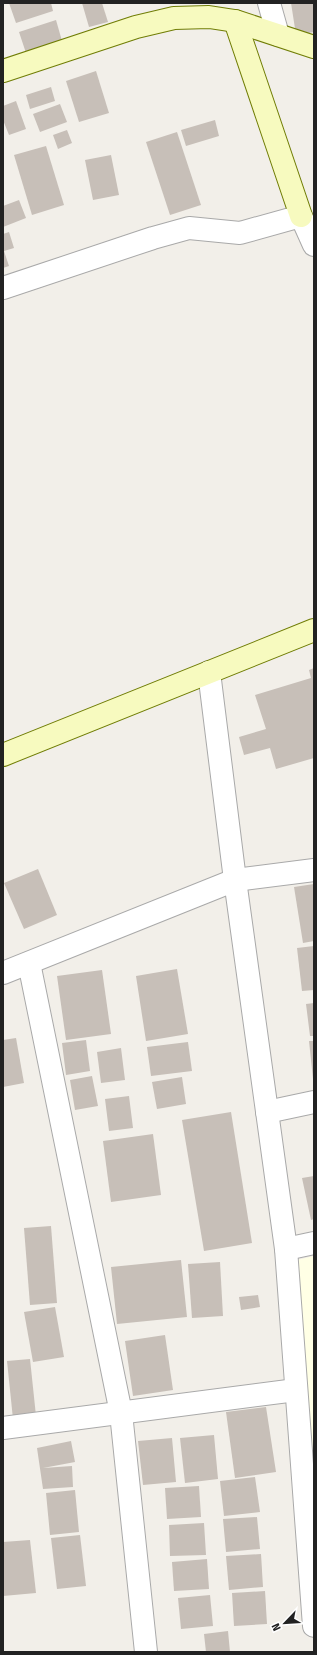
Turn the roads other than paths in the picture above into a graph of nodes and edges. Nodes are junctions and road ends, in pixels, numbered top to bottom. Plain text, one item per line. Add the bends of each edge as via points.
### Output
1 (268, 3) edge
2 (235, 22) junction
3 (278, 35) junction
4 (314, 47) edge
5 (3, 71) edge
6 (301, 216) junction
7 (314, 245) edge
8 (3, 288) edge
9 (314, 630) edge
10 (209, 672) junction
11 (3, 755) edge
12 (314, 870) edge
13 (235, 880) junction
14 (29, 963) junction
15 (3, 973) edge
16 (314, 1102) edge
17 (267, 1112) junction
18 (314, 1243) edge
19 (286, 1249) junction
20 (296, 1390) junction
21 (122, 1413) junction
22 (3, 1428) edge
23 (314, 1626) edge
24 (146, 1652) edge

1 - 3 street
2 - 3 street
2 - 5 street via 209,17 174,18 136,27
2 - 6 street
3 - 4 street
6 - 7 street
6 - 8 street via 240,233 189,228
9 - 10 street
10 - 11 street
10 - 13 street
12 - 13 street
13 - 14 street
13 - 17 street
14 - 15 street
14 - 21 street
16 - 17 street
17 - 19 street
18 - 19 street
19 - 20 street
20 - 21 street
20 - 23 street
21 - 22 street
21 - 24 street

